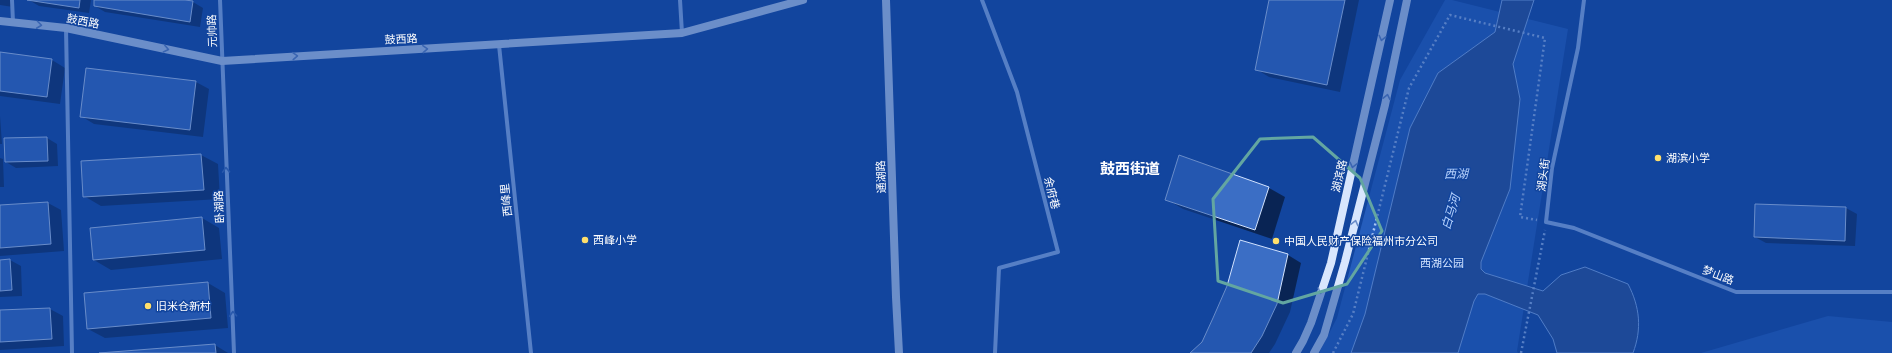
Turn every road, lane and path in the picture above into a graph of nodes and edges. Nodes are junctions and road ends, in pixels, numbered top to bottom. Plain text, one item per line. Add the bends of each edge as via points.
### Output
1 (12, 0) edge
2 (220, 0) edge
3 (680, 0) edge
4 (803, 0) edge
5 (886, 0) edge
6 (982, 0) edge
7 (1390, 0) edge
8 (1407, 0) edge
9 (1584, 0) edge
10 (0, 21) edge
11 (13, 22) junction
12 (66, 28) junction
13 (682, 33) junction
14 (499, 45) junction
15 (222, 61) junction
16 (1546, 222) junction
17 (1892, 292) edge
18 (72, 353) edge
19 (234, 353) edge
20 (531, 353) edge
21 (899, 353) edge
22 (995, 353) edge
23 (1296, 353) edge
24 (1314, 353) edge
25 (1334, 353) edge
26 (1521, 353) edge

1 - 11 street
2 - 15 street, 元帅路
3 - 13 street
4 - 13 street, 鼓西路
5 - 21 street, 通湖路
6 - 22 street, 余府巷 via 1017,92 1058,252 999,268
7 -> 23 street, 湖滨路 via 1330,264 1311,323
24 -> 8 street via 1324,335 1345,262 1385,105
9 - 16 street, 湖头街 via 1578,48 1552,168
10 - 11 street, 鼓西路
11 -> 12 street, 鼓西路
12 -> 15 street, 鼓西路
12 - 18 street
13 - 14 street, 鼓西路
15 -> 14 street, 鼓西路
14 - 20 street, 西峰里
19 -> 15 street, 卧湖路
16 - 17 street, 梦山路 via 1574,228 1736,292
16 - 25 path via 1520,217 1546,38 1450,15 1409,88 1353,314
16 - 26 path

